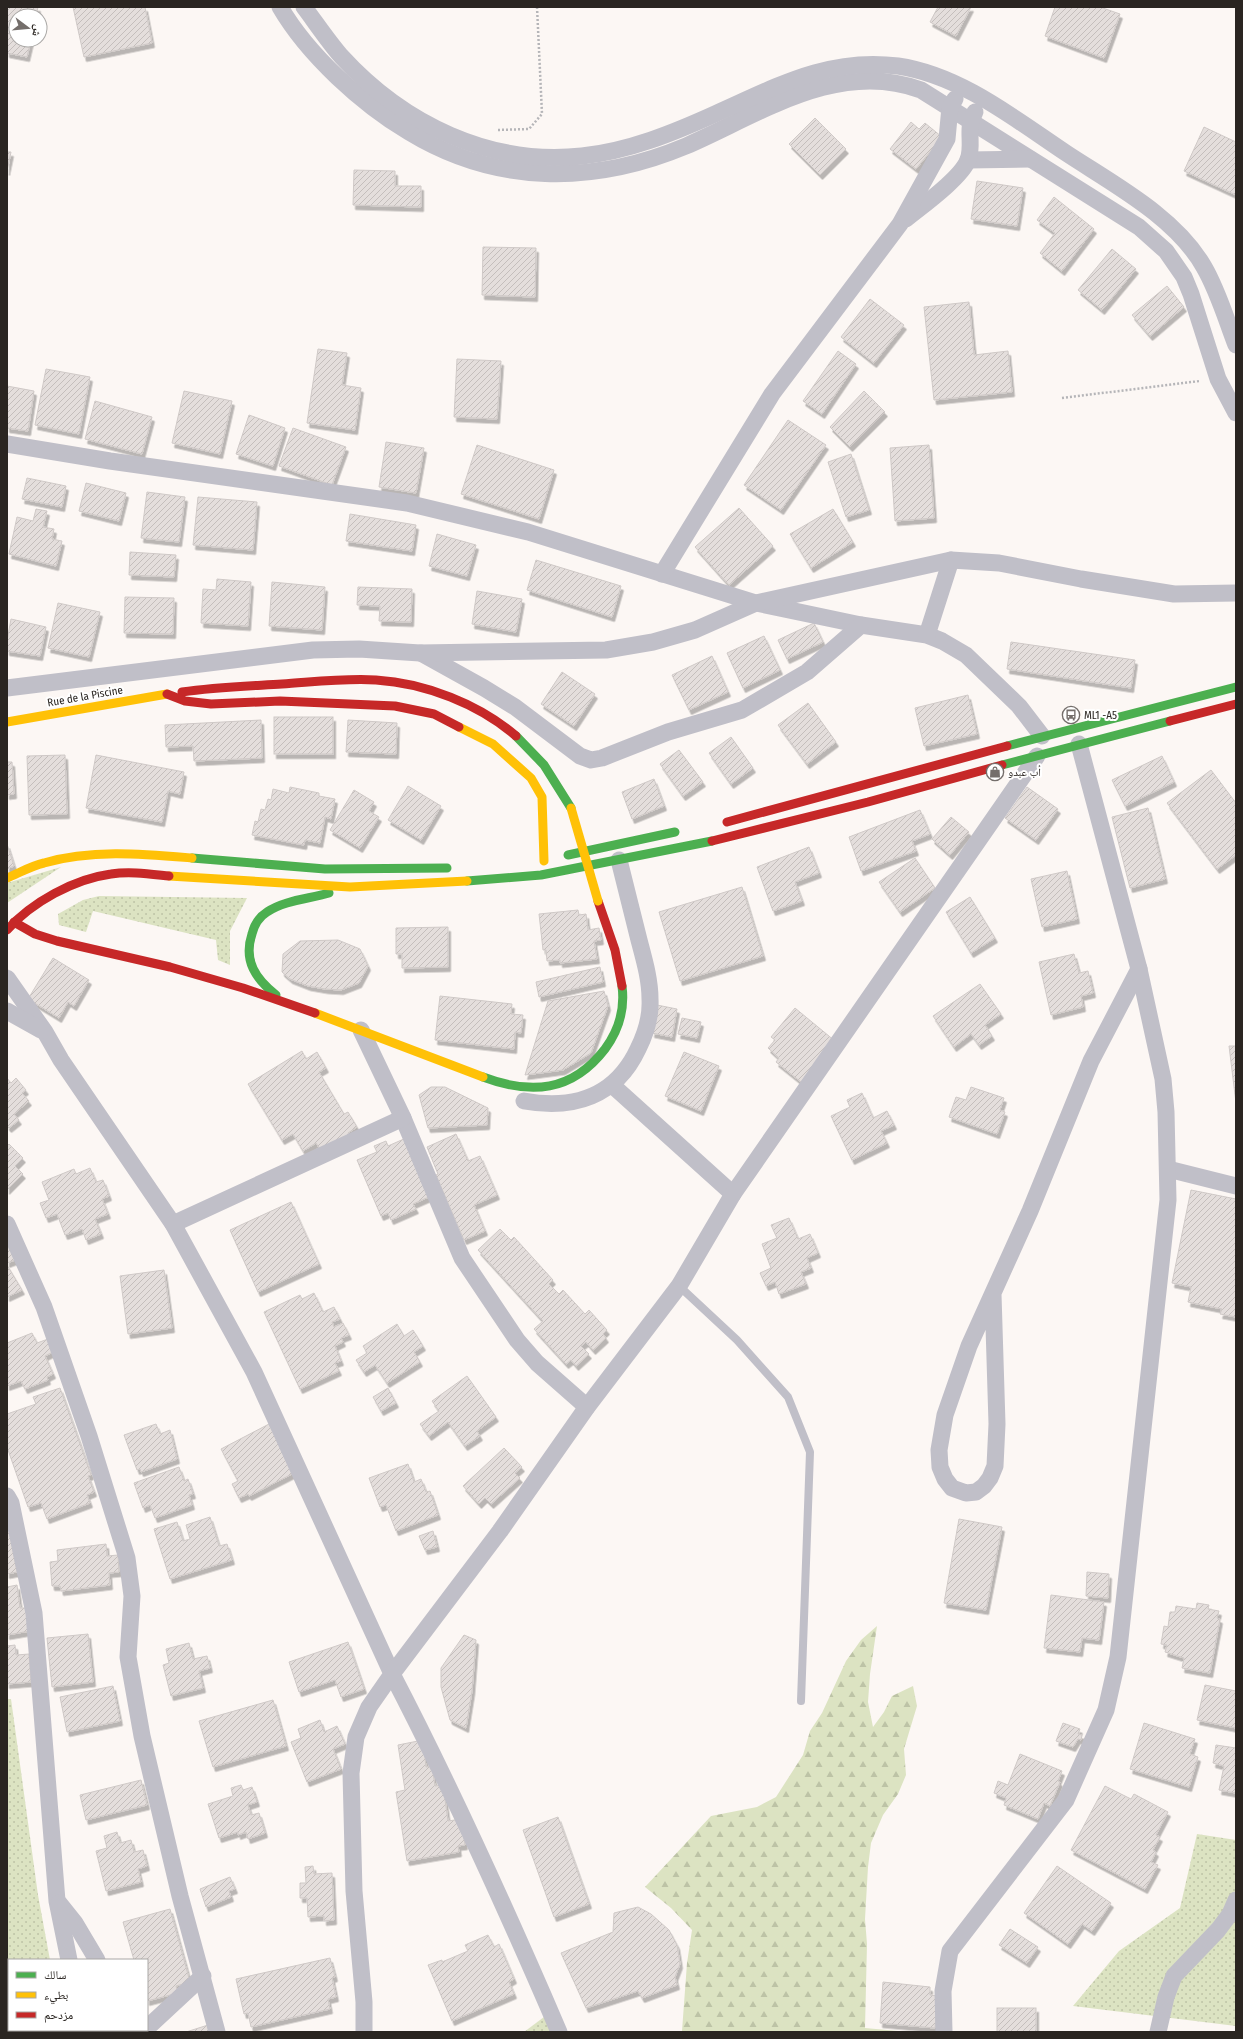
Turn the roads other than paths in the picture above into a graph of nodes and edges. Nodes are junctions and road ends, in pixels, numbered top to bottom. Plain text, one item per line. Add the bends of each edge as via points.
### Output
1 (280, 7) edge
2 (304, 7) edge
3 (962, 86) junction
4 (983, 99) junction
5 (950, 107) junction
6 (970, 120) junction
7 (1030, 159) junction
8 (968, 160) junction
9 (900, 224) junction
10 (1236, 345) edge
11 (1236, 412) edge
12 (7, 444) edge
13 (952, 560) junction
14 (662, 574) junction
15 (1236, 593) edge
16 (756, 603) junction
17 (861, 625) junction
18 (927, 635) junction
19 (420, 653) junction
20 (1236, 687) edge
21 (7, 688) edge
22 (167, 694) junction
23 (1236, 704) edge
24 (7, 722) edge
25 (1042, 736) junction
26 (1079, 744) junction
27 (1037, 756) junction
28 (715, 824) dead end
29 (684, 831) dead end
30 (619, 860) junction
31 (454, 868) dead end
32 (7, 878) edge
33 (350, 887) junction
34 (14, 922) junction
35 (7, 930) edge
36 (1139, 969) junction
37 (7, 978) edge
38 (294, 1005) junction
39 (7, 1011) edge
40 (361, 1030) junction
41 (45, 1032) junction
42 (612, 1085) junction
43 (524, 1101) dead end
44 (403, 1118) junction
45 (1168, 1169) junction
46 (1236, 1186) edge
47 (733, 1194) junction
48 (7, 1224) edge
49 (173, 1224) junction
50 (679, 1286) junction
51 (993, 1294) junction
52 (587, 1407) junction
53 (7, 1496) edge
54 (392, 1674) junction
55 (801, 1701) dead end
56 (1236, 1900) edge
57 (57, 1901) junction
58 (69, 1959) edge
59 (96, 1959) edge
60 (203, 1976) junction
61 (148, 2027) edge
62 (217, 2032) edge
63 (364, 2032) edge
64 (559, 2032) edge
65 (944, 2032) edge
66 (1158, 2032) edge

1 - 5 street via 292,26 329,67 359,96 395,124 456,157 510,171 587,173 654,157 797,95 840,83 896,83 921,90
2 - 3 street via 341,56 404,110 436,130 462,141 513,155 585,156 649,142 790,80 838,66 899,66
3 - 4 street
3 - 5 street
4 - 6 street
4 - 10 street via 1011,115 1174,228 1204,266
5 - 6 street
5 - 9 street via 947,139
6 - 7 street
6 - 8 street
7 - 8 street
7 - 11 street via 1139,227 1166,251 1181,272 1191,294 1218,379
8 - 9 street via 950,183
9 - 14 street via 772,394
12 - 14 street via 407,503 528,532
13 - 15 street via 998,563 1174,594
13 - 16 street
13 - 18 street
14 - 16 street
16 - 17 street
16 - 19 street via 695,630 626,648
17 - 18 street
17 - 19 street via 807,672 742,710 668,732 596,760 580,756 515,707
18 - 25 street via 966,655 1019,706
19 - 21 street via 359,649 312,650
20 - 25 main road
22 - 24 main road, Rue de la Piscine
22 - 29 main road via 186,701 211,704 280,701 339,703 395,706 434,714 493,744 531,778 542,797 548,859
22 - 40 main road, Rue de la Piscine, bridge via 346,680 377,680 404,684 463,702 500,724 534,752 561,787 571,808 618,960 622,985 621,1019 613,1038 597,1062 579,1076 559,1085 525,1088 499,1083
23 - 26 main road
25 - 28 main road
26 - 27 main road
26 - 36 street
27 - 30 main road via 868,802 715,840
27 - 47 street
30 - 33 main road via 496,880
30 - 42 street via 650,987 650,1013 636,1055
31 - 32 main road via 325,869 140,854 77,856 42,863
33 - 34 main road via 137,873 111,874 85,880 45,899
33 - 38 main road via 276,908 263,915 257,922 248,944 250,967 260,983 279,998
34 - 35 main road
34 - 38 main road via 35,934 57,941 185,971
36 - 45 street via 1162,1079
36 - 51 street via 1091,1061
37 - 41 street
38 - 40 main road, Rue de la Piscine
39 - 41 street
40 - 44 street
41 - 49 street via 61,1060
42 - 43 street via 576,1101 543,1105
42 - 47 street
44 - 49 street
44 - 52 street via 462,1258 482,1290 517,1340 537,1363
45 - 46 street
45 - 65 street via 1168,1200 1118,1657 1106,1710 1066,1800 950,1950 943,1991
47 - 50 street
48 - 60 street via 44,1307 89,1436 127,1558 132,1596 128,1657 142,1736 180,1896
49 - 54 street via 254,1372
50 - 52 street
50 - 55 lane via 737,1340 788,1397 810,1452
51 - 51 street via 959,1372 945,1415 939,1450 940,1467 945,1479 952,1488 966,1493 976,1492 984,1486 995,1466 997,1424
52 - 54 street via 500,1530
53 - 57 street via 11,1503 34,1613
54 - 63 street via 369,1707 356,1737 351,1773 354,1891 364,2002
54 - 64 street via 433,1752 509,1914
56 - 66 street via 1230,1914 1218,1930 1174,1976 1166,1996
57 - 58 street
57 - 59 street via 75,1923
60 - 61 street
60 - 62 street

